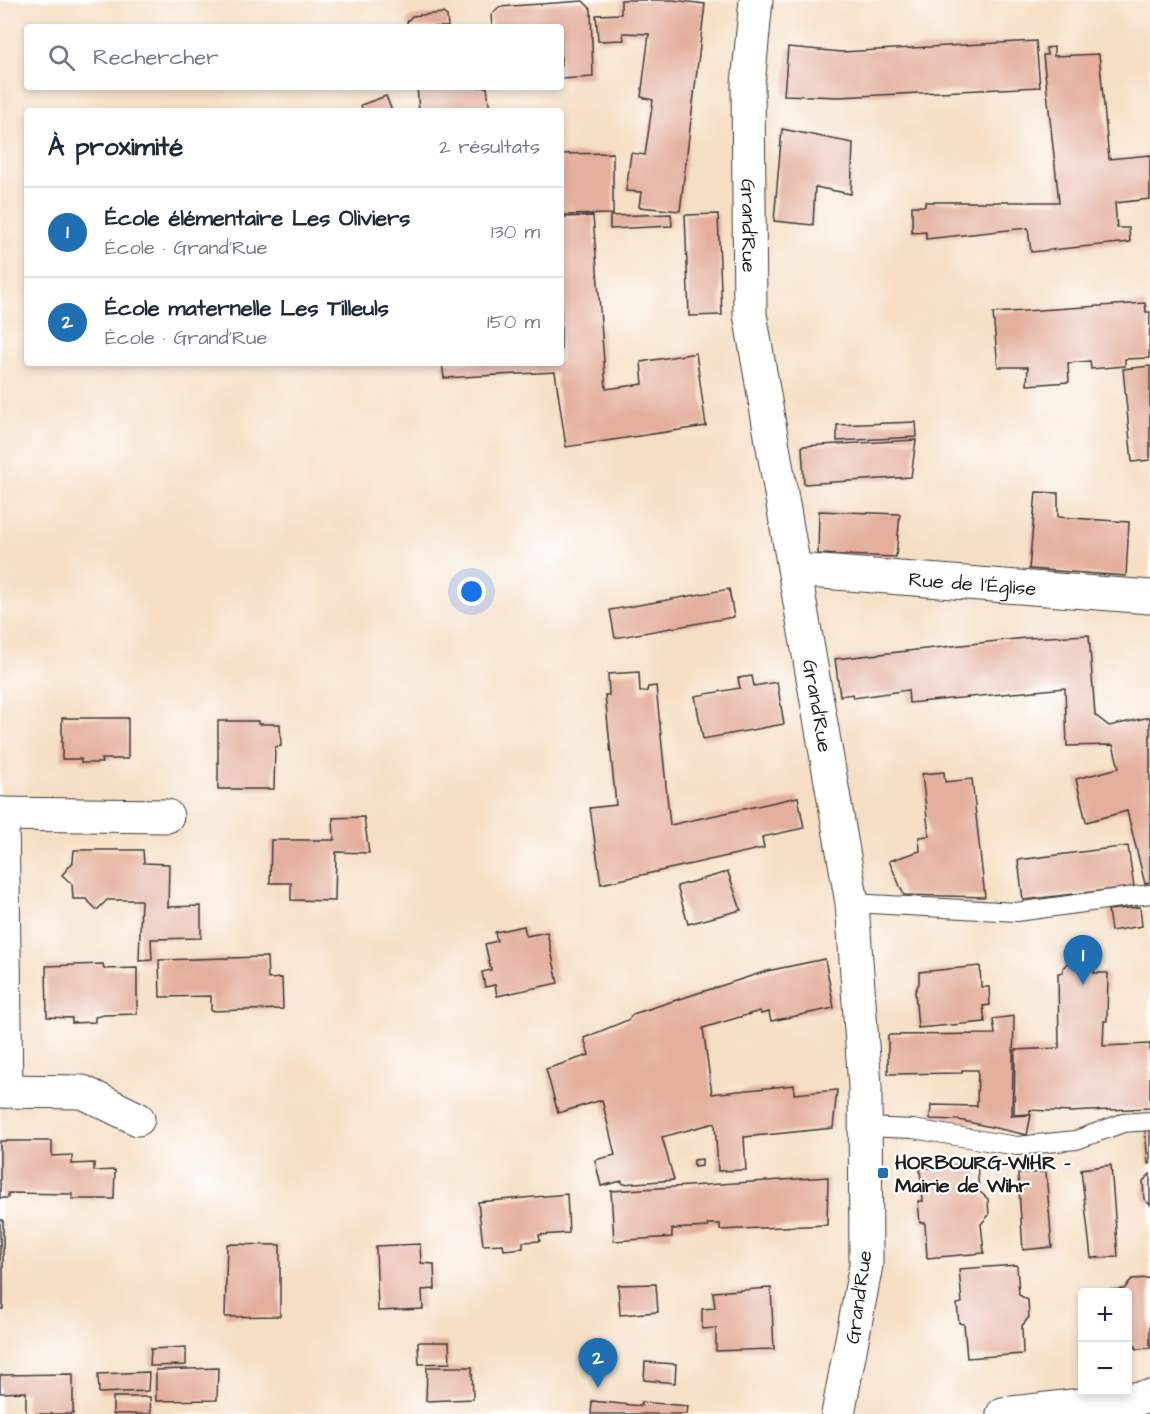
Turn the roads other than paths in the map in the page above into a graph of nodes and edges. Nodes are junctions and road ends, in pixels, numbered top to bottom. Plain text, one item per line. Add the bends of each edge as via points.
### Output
1 (756, 0) edge
2 (796, 570) junction
3 (1150, 597) edge
4 (1, 814) edge
5 (167, 816) dead end
6 (1150, 894) edge
7 (852, 903) junction
8 (3, 1091) edge
9 (138, 1119) dead end
10 (1150, 1121) edge
11 (865, 1127) junction
12 (1150, 1397) edge
13 (838, 1414) edge
14 (1003, 1414) edge

1 - 2 street, Grand'Rue via 748,84 750,314
2 - 3 street, Rue de l'Église
2 - 7 street, Grand'Rue
4 - 5 street
4 - 8 street
6 - 7 lane via 1017,912
7 - 11 street, Grand'Rue
8 - 9 street via 83,1092
10 - 11 lane via 1123,1123 1076,1140 1017,1146 914,1129
11 - 13 street, Grand'Rue via 866,1264
12 - 14 street

